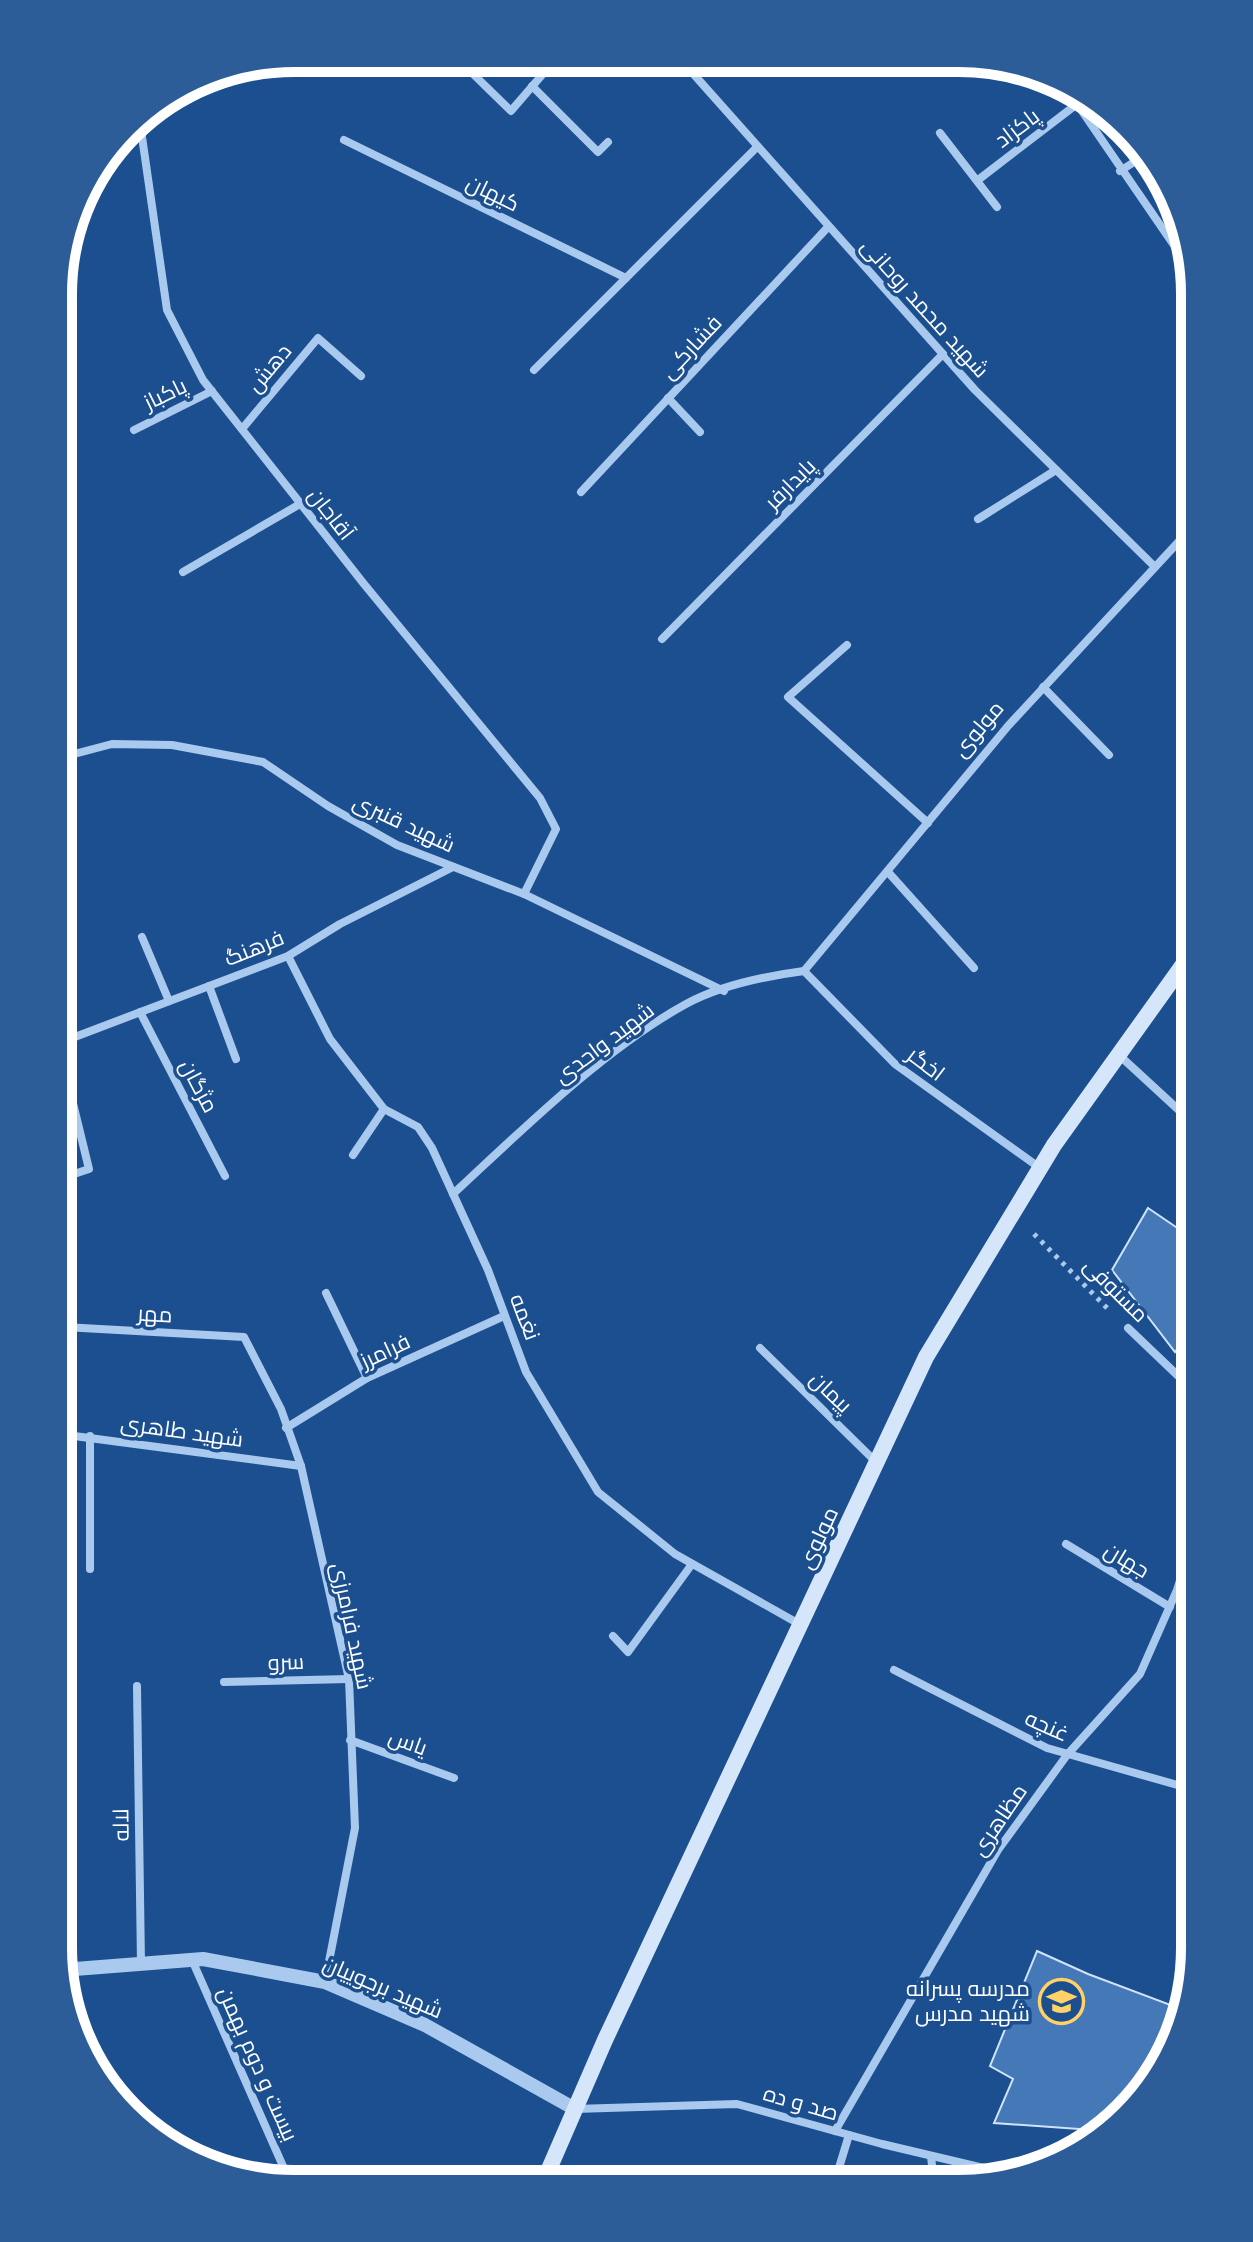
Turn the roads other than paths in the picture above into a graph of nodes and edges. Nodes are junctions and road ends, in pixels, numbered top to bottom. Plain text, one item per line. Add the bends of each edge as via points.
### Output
1 (471, 72) edge
2 (544, 72) edge
3 (691, 72) edge
4 (532, 86) junction
5 (1075, 105) edge
6 (1079, 107) edge
7 (142, 133) edge
8 (940, 133) dead end
9 (344, 140) dead end
10 (608, 142) dead end
11 (757, 147) junction
12 (1136, 161) edge
13 (1120, 171) junction
14 (978, 180) junction
15 (997, 207) dead end
16 (828, 227) junction
17 (1177, 250) edge
18 (626, 278) junction
19 (943, 354) junction
20 (534, 370) dead end
21 (361, 376) dead end
22 (212, 391) junction
23 (668, 398) junction
24 (242, 429) junction
25 (134, 430) dead end
26 (700, 432) dead end
27 (1056, 470) junction
28 (581, 492) dead end
29 (300, 504) junction
30 (978, 519) dead end
31 (1181, 539) edge
32 (1155, 567) junction
33 (183, 572) dead end
34 (662, 639) dead end
35 (847, 645) dead end
36 (1043, 687) junction
37 (72, 755) edge
38 (1109, 755) dead end
39 (928, 823) junction
40 (453, 867) junction
41 (888, 872) junction
42 (524, 894) junction
43 (142, 937) dead end
44 (288, 956) junction
45 (1181, 967) edge
46 (974, 968) dead end
47 (804, 971) junction
48 (209, 986) junction
49 (724, 991) junction
50 (169, 1001) junction
51 (140, 1012) junction
52 (72, 1039) edge
53 (1118, 1054) junction
54 (236, 1059) dead end
55 (72, 1098) edge
56 (384, 1109) junction
57 (1181, 1112) edge
58 (353, 1155) dead end
59 (1040, 1168) junction
60 (72, 1175) edge
61 (225, 1176) dead end
62 (453, 1194) junction
63 (326, 1293) dead end
64 (504, 1316) junction
65 (72, 1327) edge
66 (1128, 1328) road end
67 (244, 1337) joint
68 (760, 1348) dead end
69 (367, 1378) junction
70 (1181, 1379) edge
71 (286, 1428) junction
72 (72, 1435) edge
73 (90, 1436) junction
74 (877, 1462) junction
75 (301, 1466) junction
76 (1066, 1544) dead end
77 (692, 1564) junction
78 (90, 1569) dead end
79 (1181, 1575) edge
80 (1170, 1607) junction
81 (801, 1626) junction
82 (613, 1636) dead end
83 (894, 1670) dead end
84 (349, 1679) junction
85 (224, 1682) dead end
86 (137, 1686) dead end
87 (350, 1740) junction
88 (1067, 1755) junction
89 (454, 1778) dead end
90 (1181, 1786) edge
91 (192, 1960) junction
92 (141, 1964) junction
93 (73, 1969) edge
94 (325, 1982) junction
95 (575, 2109) junction
96 (835, 2131) junction
97 (849, 2135) junction
98 (931, 2156) junction
99 (984, 2168) edge
100 (284, 2169) edge
101 (549, 2170) edge
102 (838, 2170) edge
103 (932, 2170) edge

1 - 4 street via 511,111
2 - 4 street
3 - 11 street, شهید محمد روحانی
4 - 10 street via 598,152
5 - 14 street, پاکزاد
6 - 13 street
7 - 22 street, آقاجان via 167,310
8 - 14 street
9 - 18 street, کیهان
11 - 16 street, شهید محمد روحانی
11 - 18 street
12 - 13 street
13 - 17 street
14 - 15 street
16 - 19 street, شهید محمد روحانی
16 - 23 street, فشارکی
18 - 20 street
19 - 27 street, شهید محمد روحانی
19 - 34 street, پایدارفر
21 - 24 street, دهش via 318,338
22 - 24 street, آقاجان
22 - 25 street, پاکباز
23 - 26 street
23 - 28 street, فشارکی
24 - 29 street, آقاجان
27 - 30 street
27 - 32 street, شهید محمد روحانی
29 - 33 street
29 - 42 street, آقاجان via 540,798 556,829
31 - 32 street, مولوی
32 - 36 street, مولوی
35 - 39 street via 788,697
36 - 38 street
36 - 39 street, مولوی
37 - 40 street, شهید قنبری via 112,744 172,745 263,762 397,845
39 - 41 street, مولوی
40 - 42 street, شهید قنبری
40 - 44 street, فرهنگ
41 - 46 street
41 - 47 street, مولوی
42 - 49 street, شهید قنبری
43 - 50 street
44 - 48 street, فرهنگ
44 - 56 street, نغمه via 330,1039
45 - 53 main road, مولوی
47 - 49 street, شهید واحدی via 770,975
47 - 59 street, اخگر via 895,1064
48 - 50 street, فرهنگ
48 - 54 street
49 - 62 street, شهید واحدی via 688,1003 629,1043 536,1117
50 - 51 street, فرهنگ
51 - 52 street, فرهنگ
51 - 61 street, مژگان
53 - 57 street
53 - 59 main road, مولوی
55 - 60 street via 89,1169
56 - 58 street
56 - 62 street, نغمه via 418,1127
59 - 74 main road, مولوی via 926,1357
62 - 64 street, نغمه
63 - 69 street
64 - 69 street, فرامرز
64 - 77 street, نغمه via 526,1372 598,1492
65 - 67 street, مهر
66 - 70 street, مستوفی
67 - 71 street, شهید فرامرزی
68 - 74 street, پیمان
69 - 71 street, فرامرز
71 - 75 street, شهید فرامرزی
72 - 73 street, شهید طاهری
73 - 75 street, شهید طاهری
73 - 78 street
74 - 81 main road, مولوی
75 - 84 street, شهید فرامرزی
76 - 80 street, جهان
77 - 81 street, نغمه
77 - 82 street via 628,1652
79 - 80 street, مظاهری
80 - 88 street, مظاهری via 1140,1674
81 - 95 main road, مولوی
83 - 88 street, غنچه
84 - 85 street, سرو
84 - 87 street, شهید فرامرزی
86 - 92 street, لاله
87 - 89 street, یاس
87 - 94 street, شهید فرامرزی via 355,1828
88 - 90 street, غنچه
88 - 96 street, مظاهری via 998,1850
91 - 92 street, شهید برجوییان
91 - 94 street, شهید برجوییان
91 - 100 street, بیست و دوم بهمن
92 - 93 street, شهید برجوییان
94 - 95 street, شهید برجوییان via 425,2025
95 - 96 street, صد و ده via 737,2104
95 - 101 main road, مولوی
96 - 97 street, صد و ده
97 - 98 street, صد و ده
97 - 102 street
98 - 99 street, صد و ده
98 - 103 street

